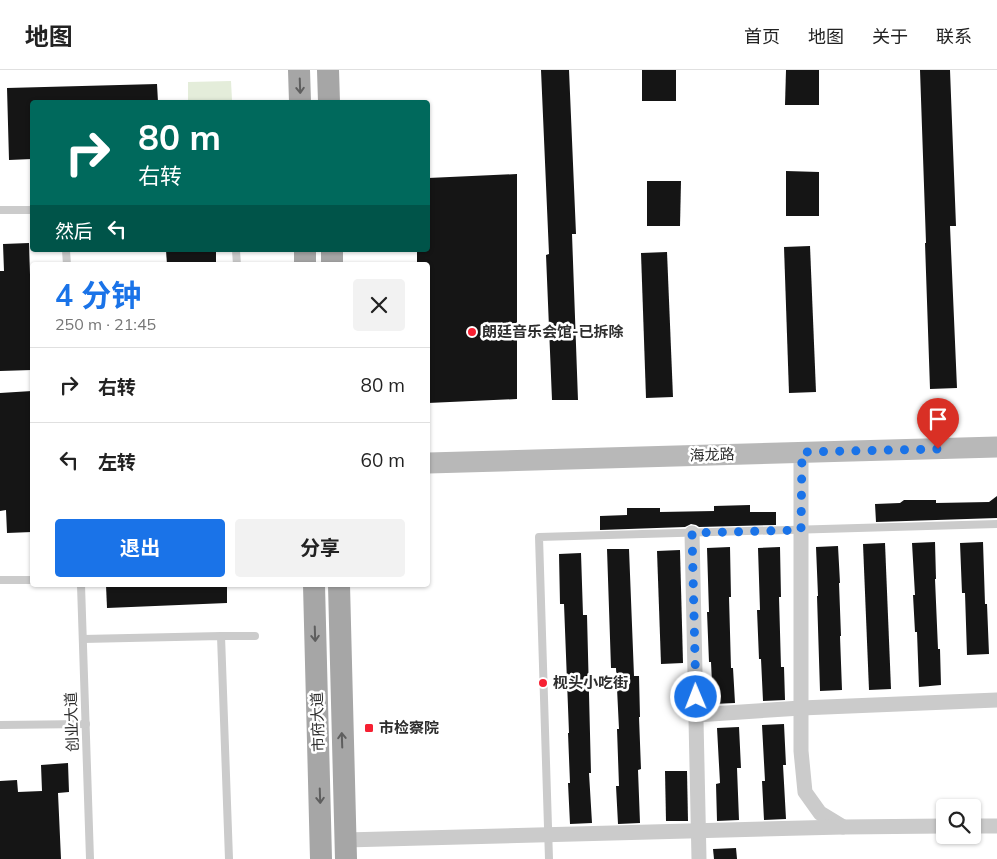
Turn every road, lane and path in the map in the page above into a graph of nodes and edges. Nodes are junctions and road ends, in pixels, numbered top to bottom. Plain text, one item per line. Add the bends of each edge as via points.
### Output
1 (299, 70) edge
2 (328, 70) edge
3 (300, 100) edge
4 (329, 100) edge
5 (0, 210) edge
6 (30, 210) edge
7 (997, 447) edge
8 (802, 452) junction
9 (430, 463) edge
10 (997, 524) edge
11 (801, 530) junction
12 (692, 533) junction
13 (0, 580) edge
14 (30, 580) edge
15 (81, 587) edge
16 (314, 587) edge
17 (339, 587) edge
18 (221, 636) junction
19 (255, 636) dead end
20 (83, 639) junction
21 (997, 700) edge
22 (801, 708) junction
23 (696, 715) junction
24 (86, 724) junction
25 (0, 726) edge
26 (936, 826) edge
27 (981, 826) edge
28 (997, 826) edge
29 (843, 827) junction
30 (698, 831) junction
31 (548, 834) junction
32 (346, 849) edge
33 (90, 859) edge
34 (229, 859) edge
35 (322, 859) edge
36 (549, 859) edge
37 (699, 859) edge

1 -> 3 main road
2 - 4 main road
5 - 6 lane
7 - 8 street, 海龙路
8 - 9 street, 海龙路
8 - 11 street
10 - 11 lane
11 - 12 lane
11 - 22 street
12 - 23 street
12 - 31 lane via 539,537
13 - 14 lane
15 - 20 lane, 创业大道
16 -> 35 main road, 市府大道
32 -> 17 main road, 市府大道
18 - 19 lane
18 - 20 lane
18 - 34 lane
20 - 24 lane, 创业大道
21 - 22 street
22 - 23 street
22 - 29 street via 805,792 820,813
23 - 30 street
24 - 25 lane
24 - 33 lane, 创业大道
26 - 29 street
27 - 28 street
29 - 30 street
30 - 31 street
30 - 37 street
31 - 32 street
31 - 36 lane

